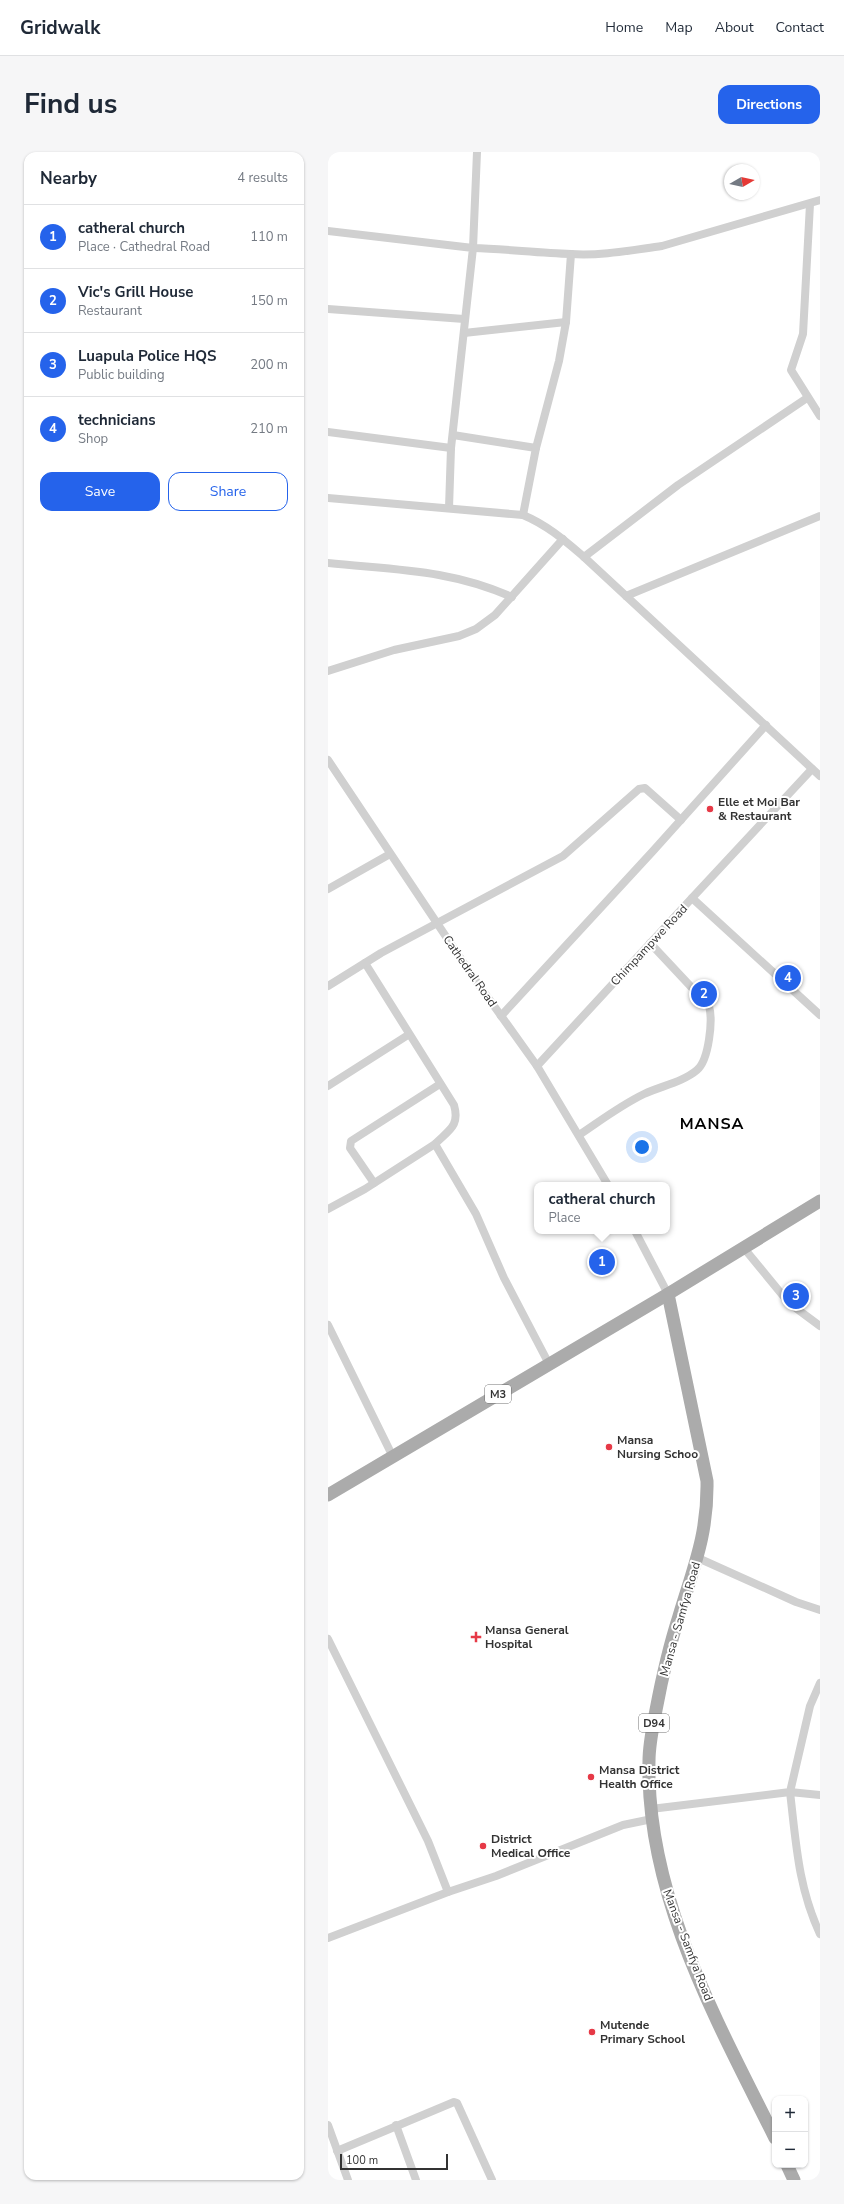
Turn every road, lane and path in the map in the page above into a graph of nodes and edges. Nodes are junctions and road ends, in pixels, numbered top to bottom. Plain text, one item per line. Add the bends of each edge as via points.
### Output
1 (477, 152) edge
2 (820, 200) edge
3 (810, 204) junction
4 (328, 231) edge
5 (473, 248) junction
6 (572, 254) junction
7 (328, 309) edge
8 (464, 319) junction
9 (566, 322) junction
10 (464, 333) junction
11 (807, 398) junction
12 (820, 416) edge
13 (328, 432) edge
14 (453, 435) junction
15 (452, 448) junction
16 (536, 448) junction
17 (328, 498) edge
18 (448, 508) junction
19 (820, 509) edge
20 (522, 515) junction
21 (820, 516) edge
22 (811, 520) junction
23 (563, 539) junction
24 (584, 557) junction
25 (328, 563) edge
26 (626, 596) junction
27 (512, 597) junction
28 (328, 671) edge
29 (766, 725) junction
30 (328, 760) edge
31 (812, 769) junction
32 (820, 776) edge
33 (681, 820) junction
34 (390, 854) junction
35 (328, 889) edge
36 (692, 898) junction
37 (436, 923) junction
38 (650, 943) junction
39 (365, 963) junction
40 (328, 986) edge
41 (820, 1015) edge
42 (501, 1016) junction
43 (408, 1035) junction
44 (537, 1066) junction
45 (440, 1084) junction
46 (328, 1086) edge
47 (579, 1134) junction
48 (435, 1144) junction
49 (606, 1182) edge
50 (374, 1183) junction
51 (820, 1201) edge
52 (328, 1209) edge
53 (637, 1234) edge
54 (743, 1247) junction
55 (668, 1294) junction
56 (328, 1325) edge
57 (820, 1326) edge
58 (549, 1364) junction
59 (393, 1457) junction
60 (328, 1495) edge
61 (698, 1558) junction
62 (820, 1610) edge
63 (328, 1641) edge
64 (820, 1683) edge
65 (790, 1792) junction
66 (820, 1795) edge
67 (652, 1814) junction
68 (448, 1892) junction
69 (820, 1934) edge
70 (328, 1938) edge
71 (328, 2125) edge
72 (396, 2125) junction
73 (772, 2132) edge
74 (337, 2151) junction
75 (789, 2168) edge
76 (348, 2180) edge
77 (416, 2180) edge
78 (492, 2180) edge
79 (794, 2180) edge

1 - 5 street
2 - 3 street
3 - 6 street via 662,246 600,254
3 - 11 street via 803,334 791,370
4 - 5 street
5 - 6 street
5 - 8 street
6 - 9 street
7 - 8 street
8 - 10 street
9 - 10 street
9 - 16 street via 559,361
10 - 14 street
11 - 12 street
11 - 24 street via 678,485
13 - 15 street
14 - 15 street
14 - 16 street
15 - 18 street
16 - 20 street
17 - 18 street
18 - 20 street
19 - 22 street
20 - 23 street via 551,529
21 - 22 street
22 - 26 street
23 - 24 street
23 - 27 street
24 - 26 street
25 - 27 street via 433,572 464,579
26 - 29 street
27 - 28 street via 495,616 476,629 459,636 394,650
29 - 31 street
29 - 33 street
30 - 34 street, Cathedral Road
31 - 32 street
31 - 36 street
33 - 37 street via 645,788 639,789 563,856
33 - 42 street
34 - 35 street
34 - 37 street, Cathedral Road
36 - 38 street, Chimpampwe Road
36 - 41 street, Chimpampwe Road
37 - 39 street
37 - 42 street, Cathedral Road
38 - 44 street, Chimpampwe Road
38 - 47 street via 709,1006 712,1016 704,1060 698,1070 685,1078 644,1094
39 - 40 street
39 - 43 street
42 - 44 street, Cathedral Road
43 - 45 street
43 - 46 street
44 - 47 street, Cathedral Road
45 - 48 street via 454,1105 457,1119
45 - 50 street via 351,1141 350,1148
47 - 49 street, Cathedral Road
48 - 50 street
48 - 58 street via 476,1214 504,1278
50 - 52 street
51 - 54 main road, M3
53 - 55 street
54 - 55 main road, M3
54 - 57 street via 790,1302
55 - 58 main road, M3
55 - 61 main road, Mansa - Samfya Road / D94 via 707,1481 705,1529
56 - 59 street
58 - 59 main road, M3
59 - 60 main road, M3
61 - 62 street via 796,1602
61 - 67 main road, Mansa - Samfya Road / D94 via 668,1652 658,1702 649,1759
63 - 68 street via 428,1842
64 - 65 street via 810,1706
65 - 66 street
65 - 67 street
65 - 69 street via 798,1865 808,1909
67 - 68 street via 496,1876
67 - 73 main road, Mansa - Samfya Road / D94 via 664,1881 692,1961 718,2023
68 - 70 street
71 - 74 street
72 - 74 street
72 - 77 street
72 - 78 street via 451,2102 458,2103
74 - 76 street
75 - 79 main road

